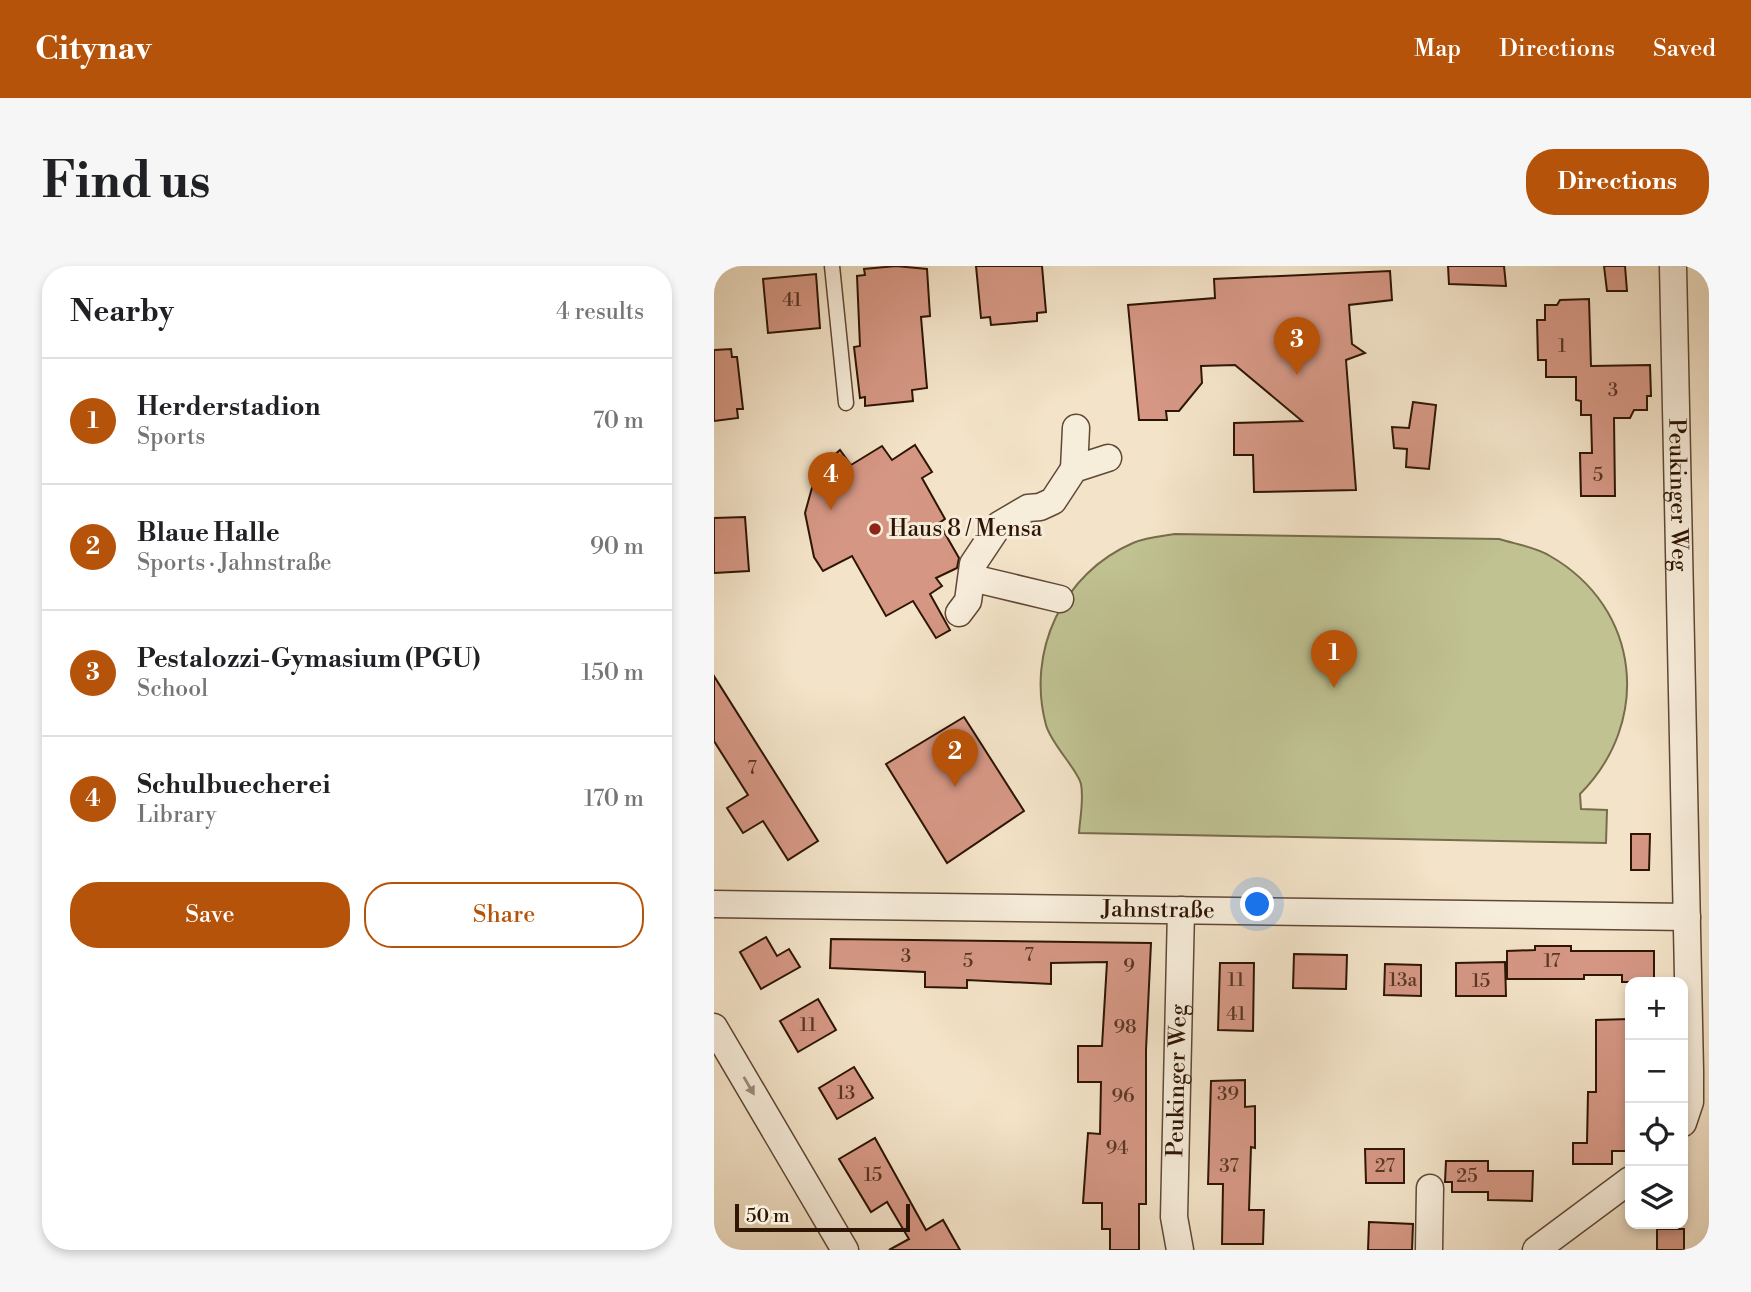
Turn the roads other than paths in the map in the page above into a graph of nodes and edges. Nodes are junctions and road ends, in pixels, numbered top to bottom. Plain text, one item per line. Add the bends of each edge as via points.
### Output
1 (832, 266) edge
2 (1674, 266) edge
3 (846, 403) dead end
4 (1076, 429) dead end
5 (1108, 458) dead end
6 (1074, 469) junction
7 (972, 578) junction
8 (1060, 599) dead end
9 (959, 613) dead end
10 (714, 904) edge
11 (1181, 910) junction
12 (1687, 917) junction
13 (714, 1027) edge
14 (1694, 1109) edge
15 (1625, 1184) edge
16 (1430, 1188) dead end
17 (1547, 1246) edge
18 (845, 1250) edge
19 (1180, 1250) edge
20 (1429, 1250) edge

1 - 3 lane
2 - 12 street, Peukinger Weg
4 - 6 street
5 - 6 street
6 - 7 street via 1054,501 1028,508 999,525 973,564
7 - 8 street
7 - 9 street via 968,601
10 - 11 street, Jahnstraße
11 - 12 street, Jahnstraße
11 - 19 street, Peukinger Weg via 1174,1217
12 - 14 street, Peukinger Weg
13 -> 18 street
15 - 17 street
16 - 20 street

